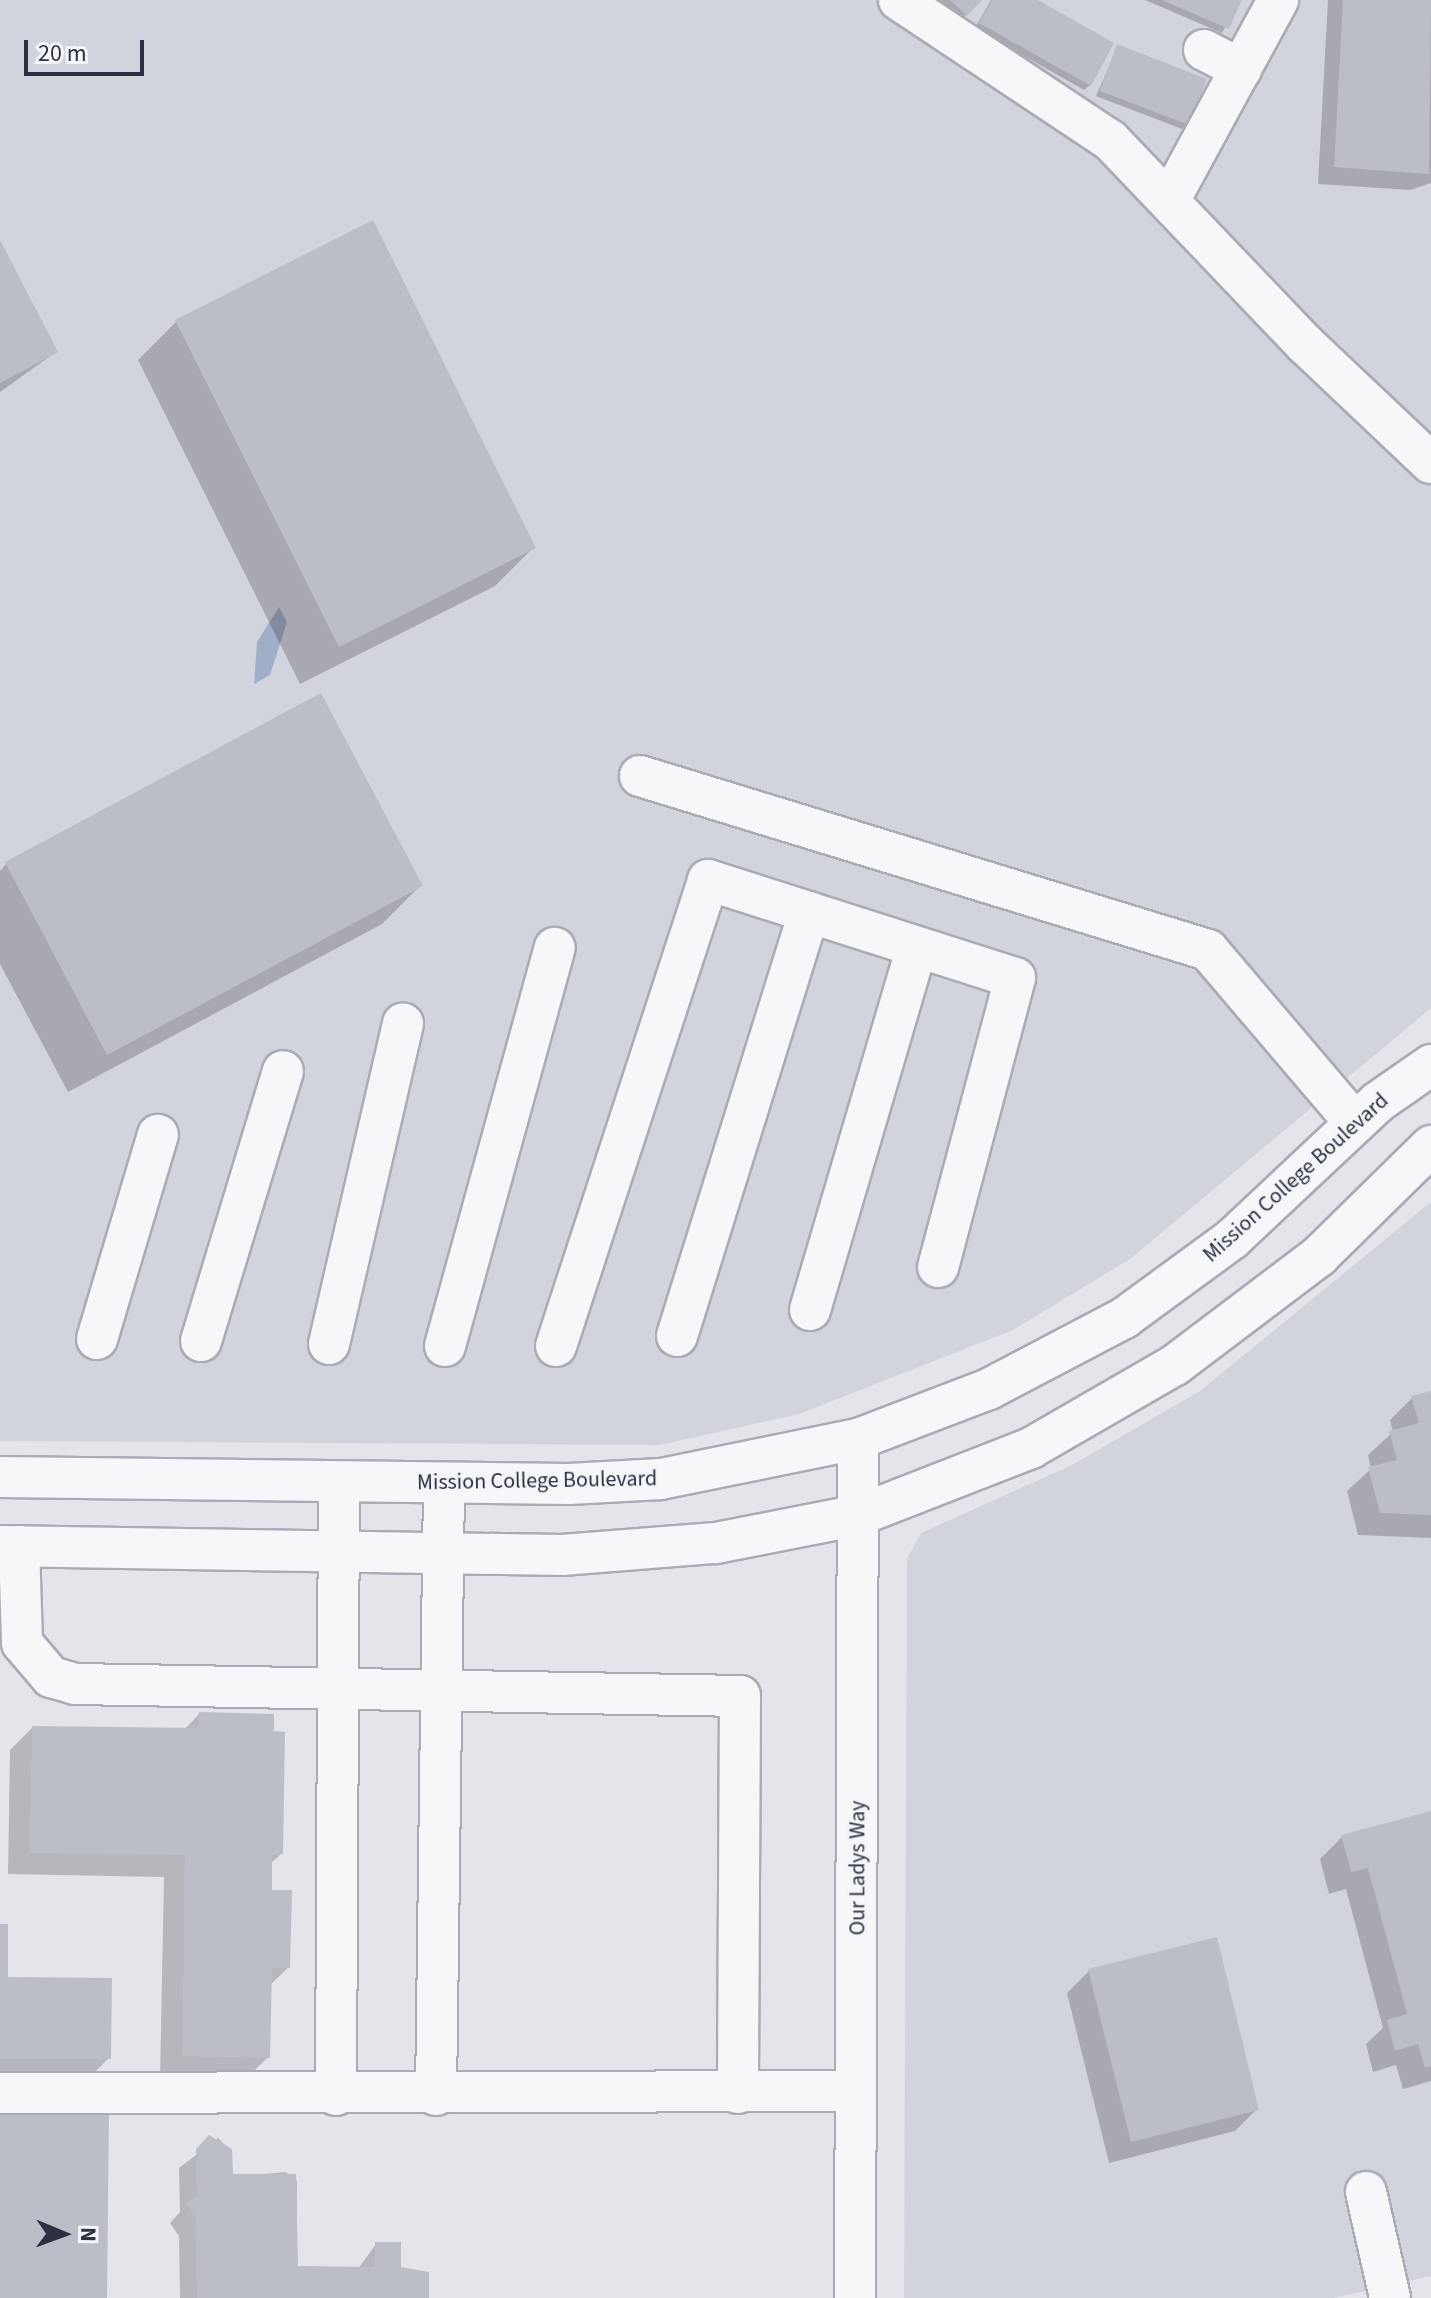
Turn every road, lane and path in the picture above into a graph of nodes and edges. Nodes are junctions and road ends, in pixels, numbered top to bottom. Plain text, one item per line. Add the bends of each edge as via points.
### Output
1 (899, 0) edge
2 (1278, 0) edge
3 (1204, 50) dead end
4 (1241, 69) junction
5 (1169, 201) junction
6 (1431, 463) edge
7 (640, 776) dead end
8 (809, 912) junction
9 (917, 947) junction
10 (555, 948) dead end
11 (403, 1023) dead end
12 (1431, 1065) edge
13 (283, 1071) dead end
14 (1355, 1123) junction
15 (158, 1135) dead end
16 (1431, 1146) edge
17 (938, 1267) dead end
18 (810, 1310) dead end
19 (677, 1336) dead end
20 (97, 1339) dead end
21 (201, 1341) dead end
22 (329, 1344) dead end
23 (445, 1346) dead end
24 (556, 1346) dead end
25 (858, 1439) junction
26 (0, 1477) edge
27 (339, 1482) junction
28 (444, 1484) junction
29 (859, 1515) junction
30 (10, 1546) edge
31 (339, 1552) junction
32 (443, 1554) junction
33 (341, 1687) junction
34 (443, 1688) junction
35 (856, 2091) junction
36 (0, 2093) edge
37 (738, 2093) junction
38 (336, 2095) junction
39 (436, 2095) junction
40 (1366, 2192) dead end
41 (855, 2298) edge
42 (1390, 2298) edge

1 - 5 street via 1110,140
2 - 4 street
3 - 4 street
4 - 5 street
5 - 6 street
7 - 14 street via 1208,950
8 - 9 street
8 - 19 street
8 - 24 street via 708,880
9 - 17 street via 1015,978
9 - 18 street
10 - 23 street
11 - 22 street
12 - 14 street, Mission College Boulevard
13 - 21 street
14 - 25 street, Mission College Boulevard via 1232,1239 1124,1318 989,1389
15 - 20 street
16 - 29 street via 1319,1256 1175,1365 1031,1448
25 - 28 street, Mission College Boulevard via 661,1479
25 - 29 street, Our Ladys Way
26 - 27 street, Mission College Boulevard
27 - 28 street, Mission College Boulevard
27 - 31 street
28 - 32 street
29 - 32 street via 631,1552
29 - 35 street, Our Ladys Way
30 - 31 street
30 - 33 street via 18,1628 33,1661 51,1677 75,1684
31 - 32 street
31 - 33 street
32 - 34 street
33 - 34 street
33 - 38 street
34 - 37 street via 740,1696
34 - 39 street
35 - 37 street
35 - 41 street, Our Ladys Way
36 - 38 street
37 - 39 street
38 - 39 street
40 - 42 street

